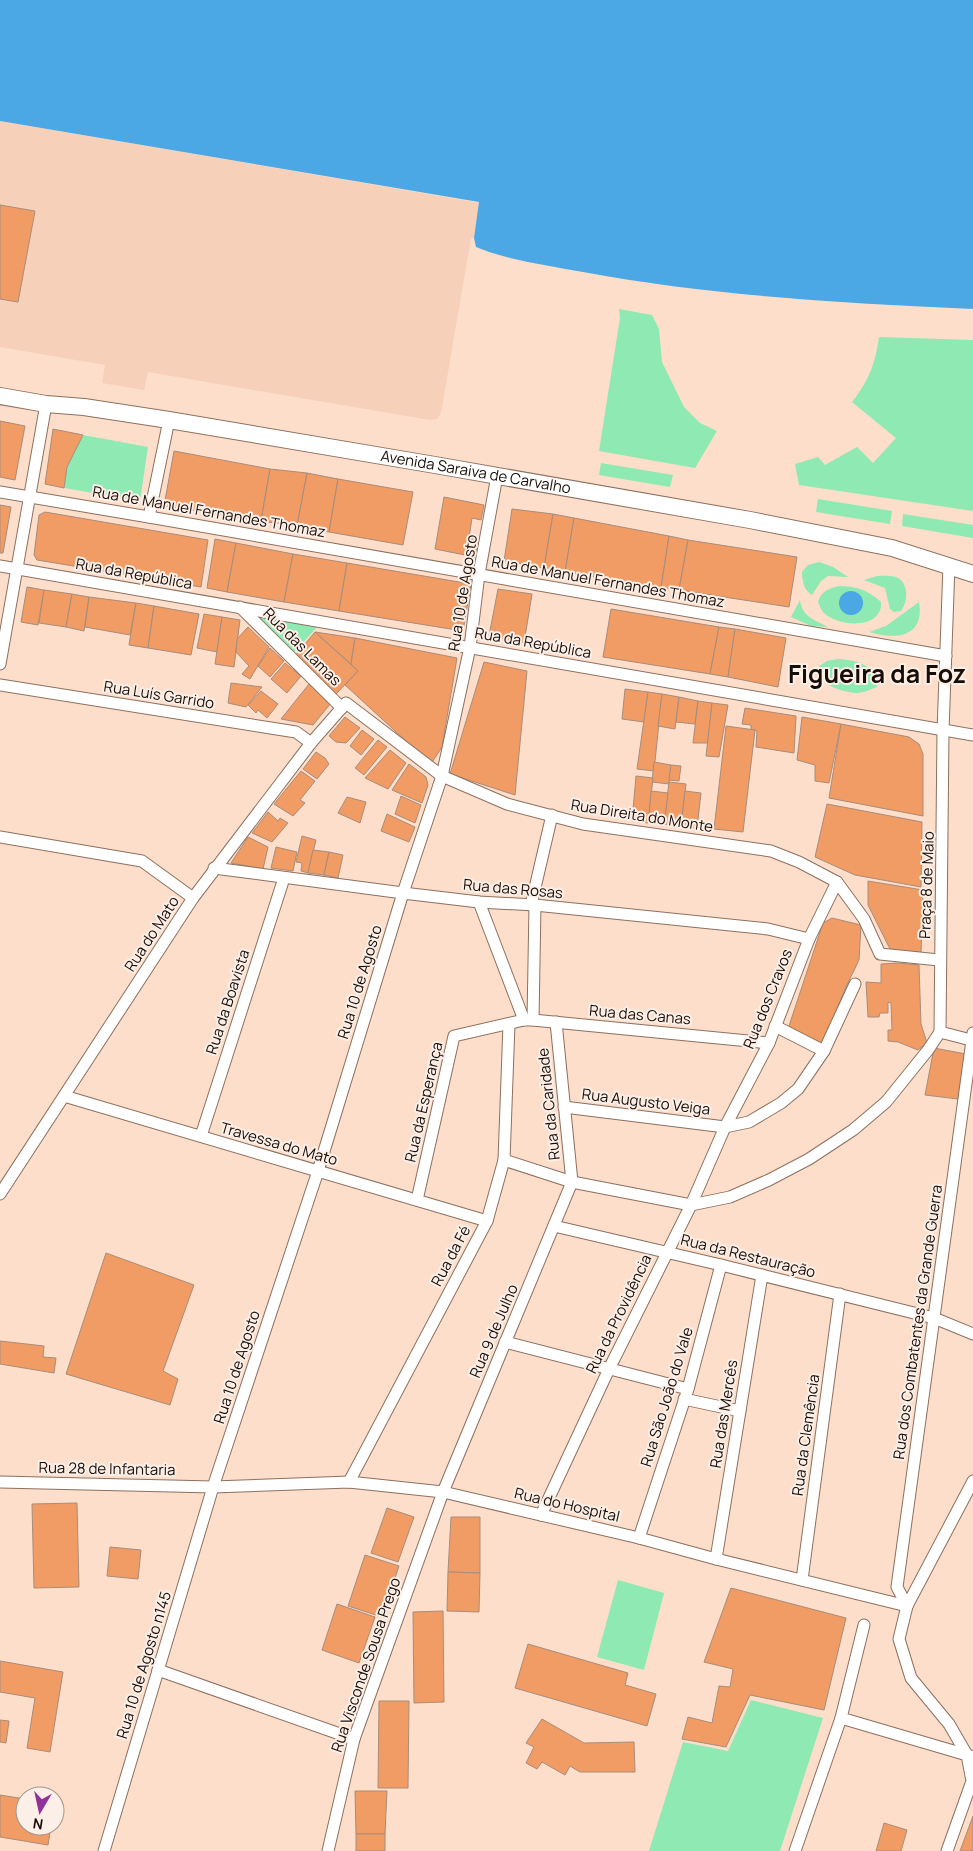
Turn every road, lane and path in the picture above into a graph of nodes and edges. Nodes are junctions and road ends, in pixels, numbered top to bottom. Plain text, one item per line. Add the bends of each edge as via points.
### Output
1 (0, 396) edge
2 (46, 404) junction
3 (168, 420) junction
4 (497, 476) junction
5 (0, 492) edge
6 (29, 498) junction
7 (149, 517) junction
8 (949, 565) junction
9 (0, 566) edge
10 (18, 569) junction
11 (479, 574) junction
12 (973, 574) edge
13 (240, 608) junction
14 (470, 647) junction
15 (946, 656) junction
16 (0, 664) edge
17 (0, 685) edge
18 (344, 706) junction
19 (943, 731) junction
20 (973, 735) edge
21 (311, 742) junction
22 (442, 776) junction
23 (552, 815) junction
24 (0, 837) edge
25 (214, 868) junction
26 (284, 878) junction
27 (836, 882) junction
28 (403, 893) junction
29 (193, 898) junction
30 (479, 902) junction
31 (533, 905) junction
32 (809, 939) junction
33 (940, 960) junction
34 (855, 984) dead end
35 (528, 1020) junction
36 (556, 1022) junction
37 (509, 1024) junction
38 (775, 1026) junction
39 (940, 1032) junction
40 (972, 1036) edge
41 (769, 1043) junction
42 (824, 1051) junction
43 (64, 1096) junction
44 (564, 1108) junction
45 (725, 1127) junction
46 (201, 1136) junction
47 (504, 1160) junction
48 (318, 1171) junction
49 (0, 1172) edge
50 (12, 1174) junction
51 (572, 1182) junction
52 (0, 1194) edge
53 (417, 1200) junction
54 (691, 1204) junction
55 (487, 1221) junction
56 (554, 1226) junction
57 (666, 1252) junction
58 (721, 1265) junction
59 (762, 1275) junction
60 (840, 1294) junction
61 (934, 1318) junction
62 (973, 1334) edge
63 (505, 1342) junction
64 (609, 1369) junction
65 (686, 1394) junction
66 (740, 1411) junction
67 (973, 1481) edge
68 (0, 1482) edge
69 (349, 1482) junction
70 (213, 1487) junction
71 (443, 1492) junction
72 (968, 1504) edge
73 (541, 1515) junction
74 (639, 1538) junction
75 (716, 1559) junction
76 (802, 1580) junction
77 (907, 1606) junction
78 (864, 1625) dead end
79 (158, 1670) junction
80 (841, 1718) junction
81 (354, 1739) junction
82 (970, 1756) edge
83 (104, 1851) edge
84 (328, 1851) edge
85 (795, 1851) edge
86 (947, 1851) edge

1 - 2 main road, Avenida Saraiva de Carvalho
2 - 3 main road, Avenida Saraiva de Carvalho
2 - 6 street
3 - 4 main road, Avenida Saraiva de Carvalho
3 - 7 street
4 - 8 main road, Avenida Saraiva de Carvalho via 864,542
4 - 11 street, Rua 10 de Agosto
5 - 6 street, Rua de Manuel Fernandes Thomaz
6 - 7 street, Rua de Manuel Fernandes Thomaz
6 - 10 street
7 - 11 street, Rua de Manuel Fernandes Thomaz
8 - 12 main road, Avenida Saraiva de Carvalho
8 - 15 street, Praça 8 de Maio
9 - 10 street, Rua da República
10 - 13 street, Rua da República
10 - 16 street
11 - 14 street, Rua 10 de Agosto
11 - 15 street, Rua de Manuel Fernandes Thomaz
13 - 14 street, Rua da República
13 - 18 street, Rua das Lamas
14 - 19 street, Rua da República
14 - 22 street, Rua 10 de Agosto
15 - 19 street, Praça 8 de Maio
17 - 21 street, Rua Luís Garrido via 296,732
18 - 21 street, Rua do Mato
18 - 22 street, Rua das Lamas
19 - 20 street
19 - 33 street, Praça 8 de Maio
21 - 25 street, Rua do Mato
22 - 23 street, Rua Direita do Monte via 508,804
22 - 28 street, Rua 10 de Agosto
23 - 27 street, Rua Direita do Monte via 583,824 771,851
23 - 31 street
24 - 29 street via 142,861
25 - 26 street, Rua das Rosas
25 - 29 street, Rua do Mato
26 - 28 street, Rua das Rosas
26 - 46 street, Rua da Boavista
27 - 32 street, Rua dos Cravos
27 - 33 street via 864,920 880,954
28 - 30 street, Rua das Rosas
28 - 48 street, Rua 10 de Agosto
29 - 43 street, Rua do Mato
30 - 31 street, Rua das Rosas
30 - 35 street
31 - 32 street, Rua das Rosas via 768,929
31 - 35 street
32 - 38 street, Rua dos Cravos
33 - 39 street, Praça 8 de Maio
34 - 42 street, Rua Augusto Veiga
35 - 36 street, Rua das Canas
35 - 37 street, Rua das Canas
36 - 41 street, Rua das Canas
36 - 44 street, Rua da Caridade
37 - 47 street, Rua da Fé
37 - 53 street, Rua da Esperança via 454,1036
38 - 41 street, Rua dos Cravos
38 - 42 street
39 - 40 street
39 - 54 street via 886,1102 853,1130 810,1159 769,1180 730,1197
40 - 61 street, Rua dos Combatentes da Grande Guerra
41 - 45 street, Rua dos Cravos
42 - 45 street, Rua Augusto Veiga via 798,1089 782,1103 749,1122
43 - 46 street, Travessa do Mato
43 - 50 street, Rua do Mato
44 - 45 street, Rua Augusto Veiga
44 - 51 street, Rua da Caridade
45 - 54 street, Rua da Providência
46 - 48 street, Travessa do Mato
47 - 51 street
47 - 55 street, Rua da Fé
48 - 53 street, Travessa do Mato
48 - 70 street, Rua 10 de Agosto
49 - 50 street
50 - 52 street, Rua do Mato
51 - 54 street
51 - 56 street, Rua 9 de Julho
53 - 55 street, Travessa do Mato
54 - 57 street, Rua da Providência
55 - 69 street, Rua da Fé
56 - 57 street, Rua da Restauração
56 - 63 street, Rua 9 de Julho
57 - 58 street, Rua da Restauração
57 - 64 street, Rua da Providência
58 - 59 street, Rua da Restauração
58 - 65 street, Rua São João do Vale
59 - 60 street, Rua da Restauração
59 - 66 street, Rua das Mercês
60 - 61 street, Rua da Restauração
60 - 76 street, Rua da Clemência
61 - 62 street, Rua da Restauração
61 - 77 street, Rua dos Combatentes da Grande Guerra via 896,1587
63 - 64 street
63 - 71 street, Rua 9 de Julho
64 - 65 street
64 - 73 street, Rua da Providência
65 - 66 street
65 - 74 street, Rua São João do Vale
66 - 75 street, Rua das Mercês
67 - 72 street
68 - 70 street, Rua 28 de Infantaria
69 - 70 street, Rua do Hospital
69 - 71 street, Rua do Hospital
70 - 79 street, Rua 10 de Agosto n145
71 - 73 street, Rua do Hospital
71 - 81 street, Rua Visconde Sousa Prego
72 - 77 street
73 - 74 street, Rua do Hospital
74 - 75 street, Rua do Hospital
75 - 76 street, Rua do Hospital
76 - 77 street, Rua do Hospital
77 - 82 street via 899,1639 911,1678 949,1724
78 - 80 street
79 - 81 street
79 - 83 street, Rua 10 de Agosto n145
80 - 82 street
80 - 85 street
81 - 84 street, Rua Visconde Sousa Prego
82 - 86 street via 972,1781

